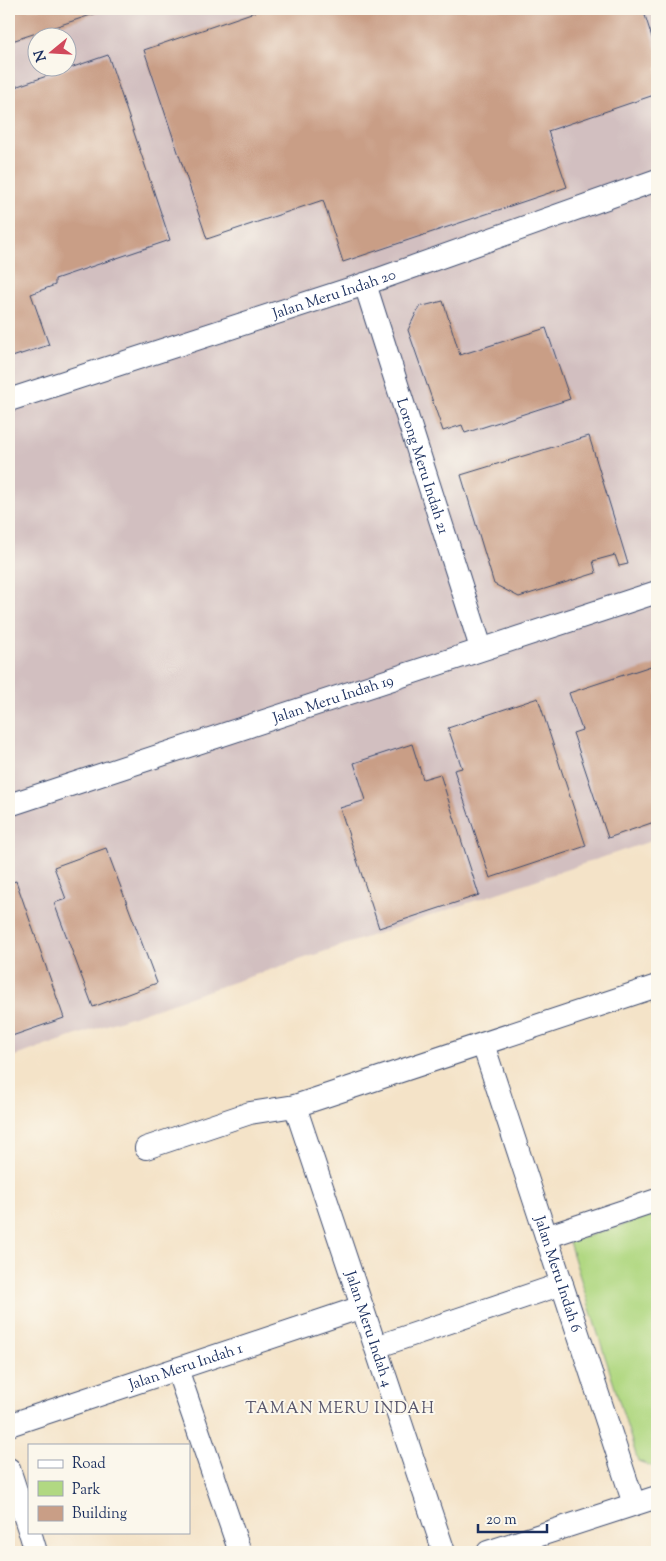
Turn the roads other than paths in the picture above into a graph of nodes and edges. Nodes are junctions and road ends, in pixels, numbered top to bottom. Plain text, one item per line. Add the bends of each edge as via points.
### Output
1 (657, 180) edge
2 (365, 284) junction
3 (9, 400) edge
4 (657, 592) edge
5 (481, 648) junction
6 (9, 805) edge
7 (657, 986) edge
8 (483, 1044) junction
9 (295, 1106) junction
10 (146, 1148) dead end
11 (657, 1200) edge
12 (546, 1237) junction
13 (562, 1284) junction
14 (362, 1307) junction
15 (376, 1347) junction
16 (177, 1369) junction
17 (9, 1426) edge
18 (9, 1469) edge
19 (657, 1496) edge
20 (634, 1504) junction
21 (28, 1528) edge
22 (30, 1534) edge
23 (36, 1552) edge
24 (240, 1552) edge
25 (444, 1552) edge
26 (488, 1552) edge

1 - 2 street, Jalan Meru Indah 20
2 - 3 street, Jalan Meru Indah 20
2 - 5 street, Lorong Meru Indah 21
4 - 5 street, Jalan Meru Indah 19
5 - 6 street, Jalan Meru Indah 19
7 - 8 street
8 - 9 street
8 - 12 street, Jalan Meru Indah 6
9 - 10 street via 250,1113
9 - 14 street, Jalan Meru Indah 4
11 - 12 street
12 - 13 street, Jalan Meru Indah 6
13 - 15 street
13 - 20 street, Jalan Meru Indah 6
14 - 15 street, Jalan Meru Indah 4
14 - 16 street, Jalan Meru Indah 1
15 - 25 street, Jalan Meru Indah 4
16 - 17 street, Jalan Meru Indah 1
16 - 24 street
18 - 21 street
19 - 20 street
20 - 26 street
22 - 23 street

